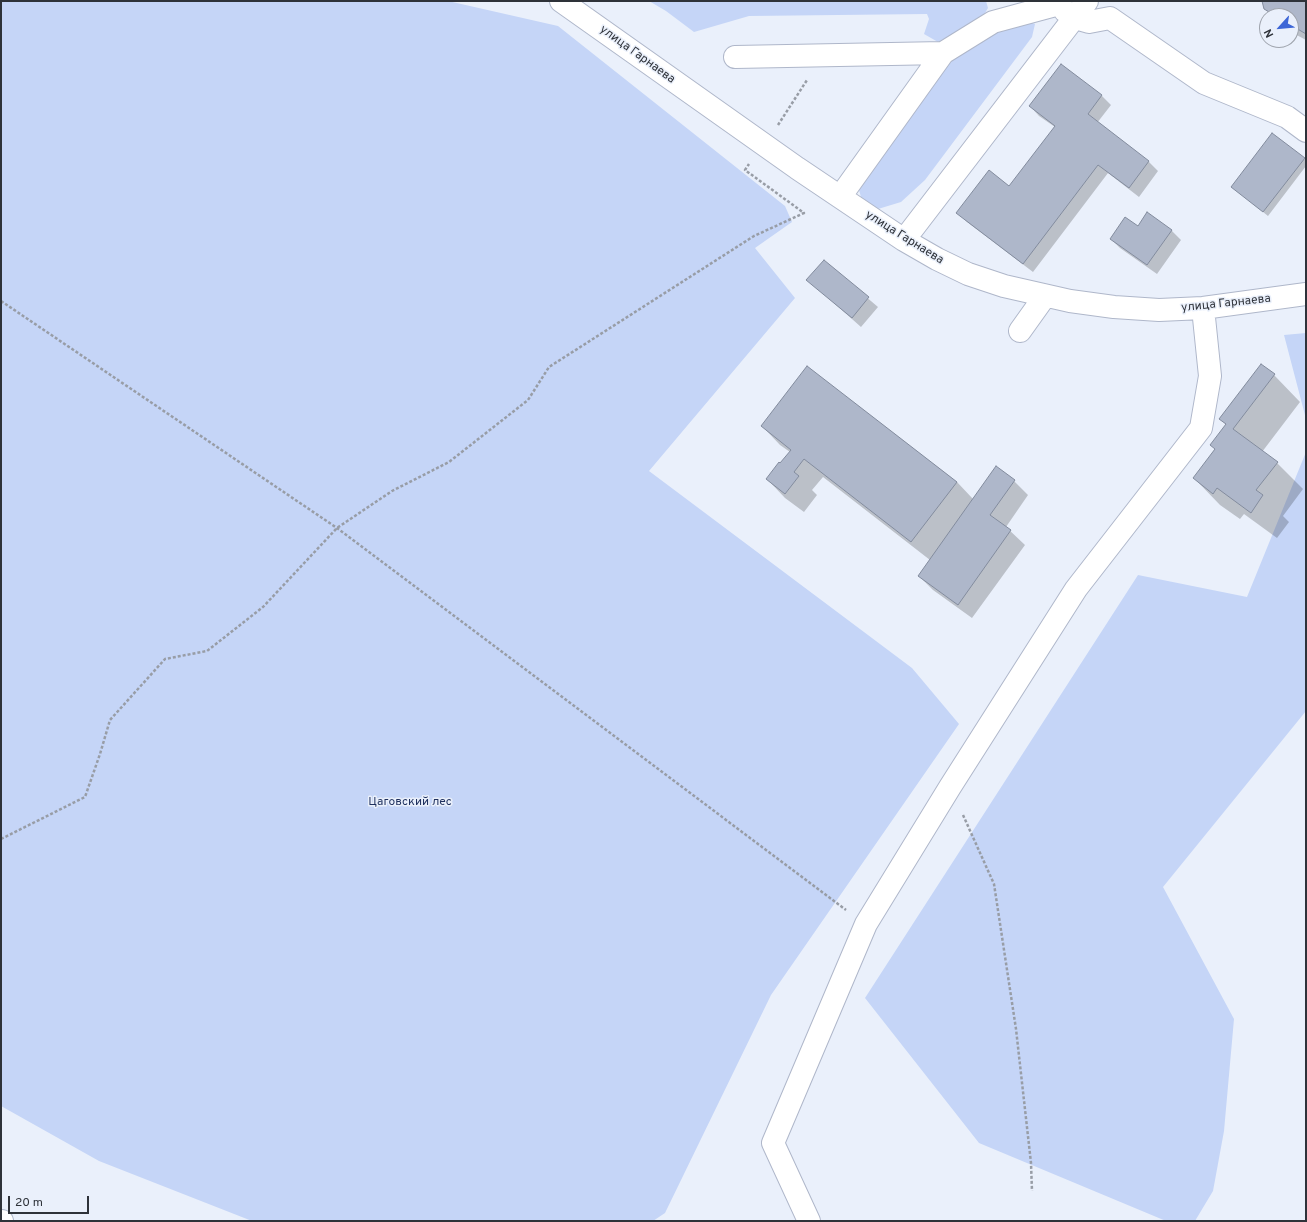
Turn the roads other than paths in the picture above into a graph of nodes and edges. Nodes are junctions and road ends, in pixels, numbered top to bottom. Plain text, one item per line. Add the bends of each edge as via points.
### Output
1 (561, 1) edge
2 (1053, 3) edge
3 (1081, 9) edge
4 (943, 53) junction
5 (735, 57) dead end
6 (1306, 131) edge
7 (840, 197) junction
8 (904, 240) junction
9 (1306, 294) edge
10 (1046, 296) junction
11 (1203, 308) junction
12 (1020, 331) dead end
13 (809, 1221) edge

1 - 7 street, улица Гарнаева
2 - 3 street
2 - 4 street via 993,22
3 - 6 street via 1089,22 1110,18 1204,83 1287,118
3 - 8 street
4 - 5 street
4 - 7 street
7 - 8 street, улица Гарнаева
8 - 10 street, улица Гарнаева via 968,274
9 - 11 street, улица Гарнаева
10 - 11 street, улица Гарнаева via 1070,301 1159,310
10 - 12 street
11 - 13 street via 1210,376 1201,428 1076,589 866,924 774,1143

